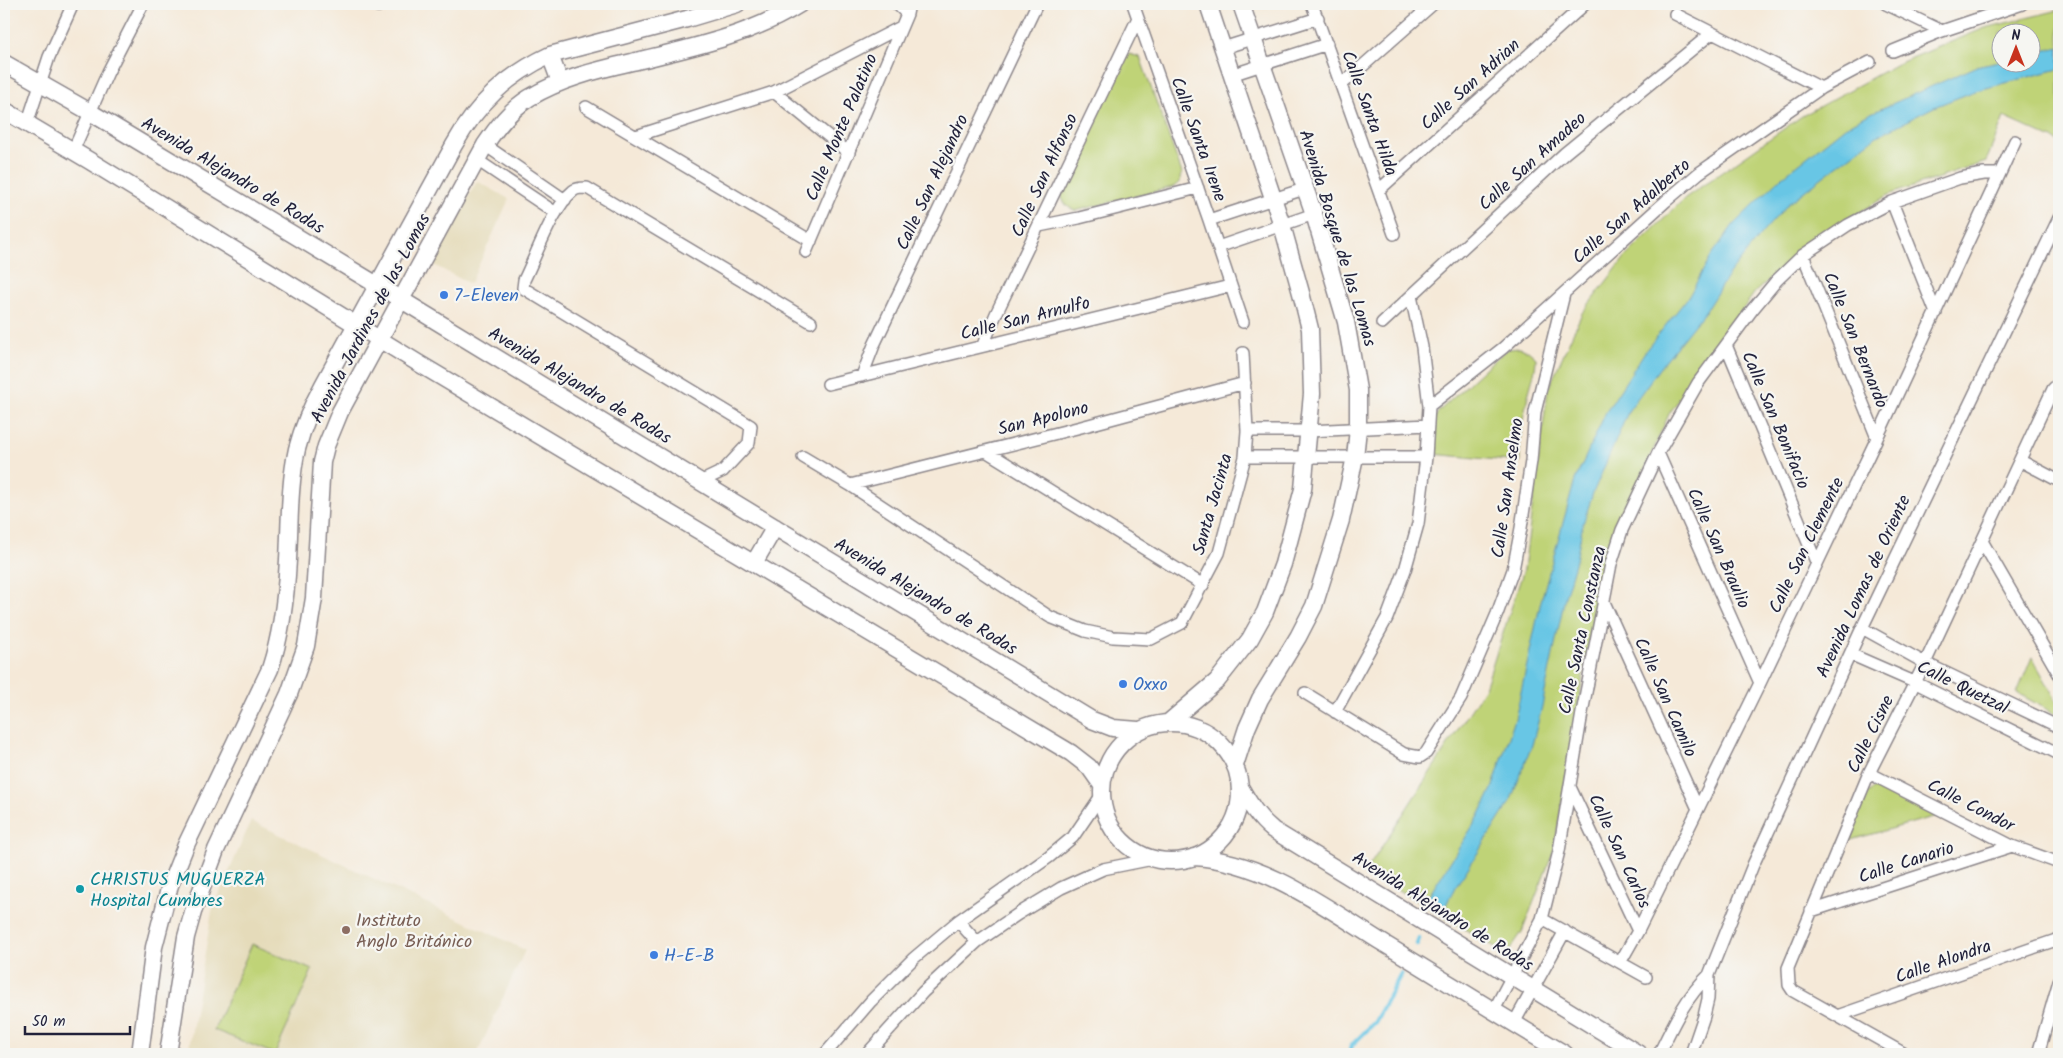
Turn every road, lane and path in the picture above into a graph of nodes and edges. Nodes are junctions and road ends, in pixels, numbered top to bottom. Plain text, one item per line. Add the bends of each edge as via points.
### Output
1 (73, 4) edge
2 (142, 4) edge
3 (737, 4) edge
4 (800, 4) edge
5 (897, 4) edge
6 (1036, 4) edge
7 (1133, 4) edge
8 (1208, 4) edge
9 (1241, 4) edge
10 (1312, 4) edge
11 (1432, 4) edge
12 (1585, 4) edge
13 (1886, 4) edge
14 (2022, 4) edge
15 (908, 9) edge
16 (1675, 14) dead end
17 (1318, 18) junction
18 (1138, 20) junction
19 (901, 27) junction
20 (1942, 31) junction
21 (1712, 33) junction
22 (1253, 38) junction
23 (1327, 44) junction
24 (1223, 48) junction
25 (1893, 52) dead end
26 (550, 55) junction
27 (1870, 62) dead end
28 (4, 63) edge
29 (1262, 64) junction
30 (1231, 75) junction
31 (560, 82) junction
32 (40, 83) junction
33 (1341, 85) junction
34 (1821, 88) junction
35 (774, 92) junction
36 (586, 107) dead end
37 (4, 110) edge
38 (90, 112) junction
39 (27, 124) junction
40 (636, 136) junction
41 (2015, 141) dead end
42 (485, 145) junction
43 (73, 151) junction
44 (849, 153) junction
45 (477, 160) junction
46 (1998, 174) junction
47 (1198, 188) junction
48 (1304, 189) junction
49 (1379, 190) junction
50 (1273, 199) junction
51 (564, 200) junction
52 (1892, 202) junction
53 (556, 213) junction
54 (1314, 214) junction
55 (2059, 218) edge
56 (1209, 220) junction
57 (1282, 224) junction
58 (1039, 226) junction
59 (1394, 234) dead end
60 (811, 241) junction
61 (1218, 247) junction
62 (806, 252) dead end
63 (1803, 256) junction
64 (377, 284) junction
65 (1230, 286) junction
66 (1564, 294) junction
67 (1411, 296) junction
68 (402, 300) junction
69 (1936, 313) junction
70 (811, 322) dead end
71 (1243, 322) dead end
72 (1382, 323) dead end
73 (355, 324) junction
74 (379, 339) junction
75 (983, 345) junction
76 (1726, 345) junction
77 (1243, 353) dead end
78 (862, 376) junction
79 (1245, 383) junction
80 (2059, 383) edge
81 (828, 384) dead end
82 (1430, 406) junction
83 (1428, 425) junction
84 (1358, 429) junction
85 (1248, 431) junction
86 (1309, 431) junction
87 (1877, 438) junction
88 (986, 451) junction
89 (1658, 453) junction
90 (803, 457) dead end
91 (1245, 457) junction
92 (1355, 457) junction
93 (1426, 457) junction
94 (1307, 458) junction
95 (2020, 461) junction
96 (2059, 481) edge
97 (700, 482) junction
98 (850, 485) junction
99 (775, 527) junction
100 (1982, 541) junction
101 (754, 563) junction
102 (1817, 564) junction
103 (1203, 585) junction
104 (1603, 600) junction
105 (1862, 628) junction
106 (1850, 654) junction
107 (1925, 662) junction
108 (2059, 674) edge
109 (1914, 682) junction
110 (1760, 684) junction
111 (1305, 693) dead end
112 (1335, 712) junction
113 (1169, 722) junction
114 (2059, 727) edge
115 (1138, 730) junction
116 (2059, 754) edge
117 (1235, 765) junction
118 (1870, 773) junction
119 (1570, 786) junction
120 (1240, 787) junction
121 (1101, 790) junction
122 (1698, 809) junction
123 (2012, 846) junction
124 (1194, 857) junction
125 (1153, 859) junction
126 (2059, 863) edge
127 (1811, 912) junction
128 (1542, 919) junction
129 (958, 922) junction
130 (1565, 931) junction
131 (1638, 931) junction
132 (2059, 939) edge
133 (977, 942) junction
134 (1621, 961) junction
135 (1709, 975) junction
136 (1512, 977) junction
137 (1646, 977) dead end
138 (2059, 981) edge
139 (1533, 990) junction
140 (1494, 1010) junction
141 (1838, 1016) junction
142 (1514, 1023) junction
143 (140, 1054) edge
144 (168, 1054) edge
145 (825, 1054) edge
146 (866, 1054) edge
147 (1565, 1054) edge
148 (1639, 1054) edge
149 (1659, 1054) edge
150 (1691, 1054) edge
151 (1905, 1054) edge
152 (2037, 1054) edge

1 - 32 street
2 - 38 street
3 - 26 street, Avenida Jardines de las Lomas
4 - 31 street, Avenida Jardines de las Lomas via 757,26 714,42
5 - 15 street
6 - 78 street, Calle San Alejandro
7 - 18 street, Calle Santa Irene
8 - 24 street
9 - 22 street, Avenida Bosque de las Lomas
10 - 17 street, Calle Santa Hilda
11 - 33 street
12 - 49 street, Calle San Adrian
13 - 20 street
14 - 20 street
15 - 19 street, Calle Monte Palatino
16 - 21 street
17 - 22 street
17 - 23 street, Calle Santa Hilda
18 - 47 street, Calle Santa Irene
18 - 58 street, Calle San Alfonso
19 - 35 street
19 - 44 street, Calle Monte Palatino
20 - 25 street
21 - 34 street
21 - 67 street, Calle San Amadeo via 1565,153
22 - 24 street
22 - 29 street, Avenida Bosque de las Lomas
23 - 29 street
23 - 33 street, Calle Santa Hilda
24 - 30 street
26 - 31 street
26 - 64 street, Avenida Jardines de las Lomas via 496,88 466,123
27 - 34 street, Calle San Adalberto
28 - 32 street, Avenida Alejandro de Rodas
29 - 30 street
29 - 48 street, Avenida Bosque de las Lomas
30 - 50 street
31 - 42 street, Avenida Jardines de las Lomas via 528,99 511,113
32 - 38 street, Avenida Alejandro de Rodas
32 - 39 street
33 - 49 street, Calle Santa Hilda
34 - 66 street, Calle San Adalberto via 1699,173
35 - 40 street
35 - 44 street
36 - 40 street
37 - 39 street
38 - 43 street
38 - 64 street, Avenida Alejandro de Rodas
39 - 43 street
40 - 60 street
41 - 46 street, Calle San Clemente
42 - 45 street, Avenida Jardines de las Lomas
42 - 51 street
43 - 73 street
44 - 60 street, Calle Monte Palatino
45 - 53 street
45 - 68 street, Avenida Jardines de las Lomas
46 - 52 street, Calle Santa Constanza via 1960,178
46 - 69 street, Calle San Clemente
47 - 56 street, Calle Santa Irene
47 - 58 street
48 - 50 street
48 - 54 street, Avenida Bosque de las Lomas
49 - 59 street, Calle Santa Hilda
50 - 56 street
50 - 57 street
51 - 53 street
51 - 70 street via 574,189 587,188
52 - 63 street, Calle Santa Constanza
52 - 69 street
53 - 97 street via 524,280 524,288 751,426 749,443 723,471
54 - 57 street
54 - 84 street, Avenida Bosque de las Lomas via 1352,351 1358,390
55 - 105 street, Avenida Lomas de Oriente
56 - 61 street, Calle Santa Irene
57 - 61 street
57 - 86 street via 1310,330 1312,394
58 - 75 street, Calle San Alfonso
60 - 62 street, Calle Monte Palatino
61 - 65 street, Calle Santa Irene
63 - 76 street, Calle Santa Constanza via 1777,280
63 - 87 street, Calle San Bernardo
64 - 68 street, Avenida Alejandro de Rodas
64 - 73 street, Avenida Jardines de las Lomas
65 - 71 street, Calle Santa Irene
65 - 75 street, Calle San Arnulfo
66 - 82 street, Calle San Adalberto
66 - 112 street, Calle San Anselmo via 1535,412 1531,461 1513,570 1498,614 1461,698 1420,758 1404,754
67 - 72 street, Calle San Amadeo
67 - 82 street
68 - 74 street, Avenida Jardines de las Lomas
68 - 97 street, Avenida Alejandro de Rodas
69 - 87 street, Calle San Clemente
73 - 74 street
73 - 143 street, Avenida Jardines de las Lomas via 310,408 303,429 293,475 285,607 279,643 170,885 154,947
74 - 101 street
74 - 144 street, Avenida Jardines de las Lomas via 340,412 326,446 320,479 314,598 306,646 289,694 216,850 195,905 186,937
75 - 78 street, Calle San Arnulfo
76 - 89 street, Calle Santa Constanza via 1698,383
76 - 102 street, Calle San Bonifacio
77 - 79 street, Santa Jacinta
78 - 81 street, Calle San Arnulfo
79 - 85 street, Santa Jacinta
79 - 88 street, San Apolono
80 - 95 street, Calle Cisne via 2052,389
82 - 83 street
83 - 84 street
83 - 93 street
84 - 86 street
84 - 92 street, Avenida Bosque de las Lomas
85 - 86 street
85 - 91 street, Santa Jacinta
86 - 94 street
87 - 102 street, Calle San Clemente
88 - 98 street, San Apolono
88 - 103 street
89 - 104 street, Calle Santa Constanza via 1622,530
89 - 110 street, Calle San Braulio
90 - 98 street
91 - 94 street
91 - 103 street, Santa Jacinta via 1219,554
92 - 93 street
92 - 94 street
92 - 117 street, Avenida Bosque de las Lomas via 1341,520 1314,606 1260,699
93 - 112 street via 1418,524 1405,570 1387,618
94 - 113 street via 1303,490 1284,564 1265,612 1250,639 1217,681
95 - 96 street
95 - 100 street, Calle Cisne
97 - 99 street, Avenida Alejandro de Rodas
98 - 103 street, Santa Jacinta via 1050,617 1094,633 1151,639 1182,622
99 - 101 street
99 - 115 street, Avenida Alejandro de Rodas via 1092,720 1114,728
100 - 107 street, Calle Cisne
100 - 108 street
101 - 121 street via 1071,753 1089,768
102 - 110 street, Calle San Clemente
104 - 119 street, Calle Santa Constanza
104 - 122 street, Calle San Camilo
105 - 106 street, Avenida Lomas de Oriente
105 - 107 street, Calle Quetzal
106 - 109 street, Calle Quetzal
106 - 135 street, Avenida Lomas de Oriente via 1753,865
107 - 109 street, Calle Cisne
107 - 114 street, Calle Quetzal
109 - 116 street, Calle Quetzal
109 - 118 street, Calle Cisne
110 - 122 street, Calle San Clemente
111 - 112 street
113 - 115 street
113 - 117 street via 1204,730 1222,745
115 - 121 street via 1113,753 1104,770
117 - 120 street
118 - 123 street, Calle Condor
118 - 127 street, Calle Cisne
119 - 128 street, Calle Santa Constanza via 1559,851
119 - 131 street, Calle San Carlos
120 - 124 street via 1240,802 1229,830 1220,841
120 - 136 street, Avenida Alejandro de Rodas via 1251,806 1272,830
121 - 125 street via 1103,810 1117,836 1139,854
121 - 129 street via 1073,837 1049,858
122 - 131 street, Calle San Clemente
123 - 126 street, Calle Condor
123 - 127 street, Calle Canario
124 - 125 street via 1167,861
124 - 140 street via 1236,863 1290,886
125 - 133 street via 1117,865 1079,879
127 - 141 street, Calle Cisne via 1788,968 1789,985 1793,991
128 - 130 street
128 - 136 street, Calle Santa Constanza
129 - 133 street
129 - 145 street via 914,958
130 - 134 street
130 - 139 street
131 - 134 street, Calle San Clemente
132 - 141 street, Calle Alondra
133 - 146 street via 923,992
134 - 137 street
135 - 149 street, Avenida Lomas de Oriente via 1685,1001
135 - 150 street, Avenida Lomas de Oriente via 1708,999
136 - 139 street, Avenida Alejandro de Rodas
136 - 140 street, Calle Santa Constanza
138 - 152 street
139 - 142 street
139 - 148 street, Avenida Alejandro de Rodas
140 - 142 street
141 - 151 street, Calle Cisne
142 - 147 street

